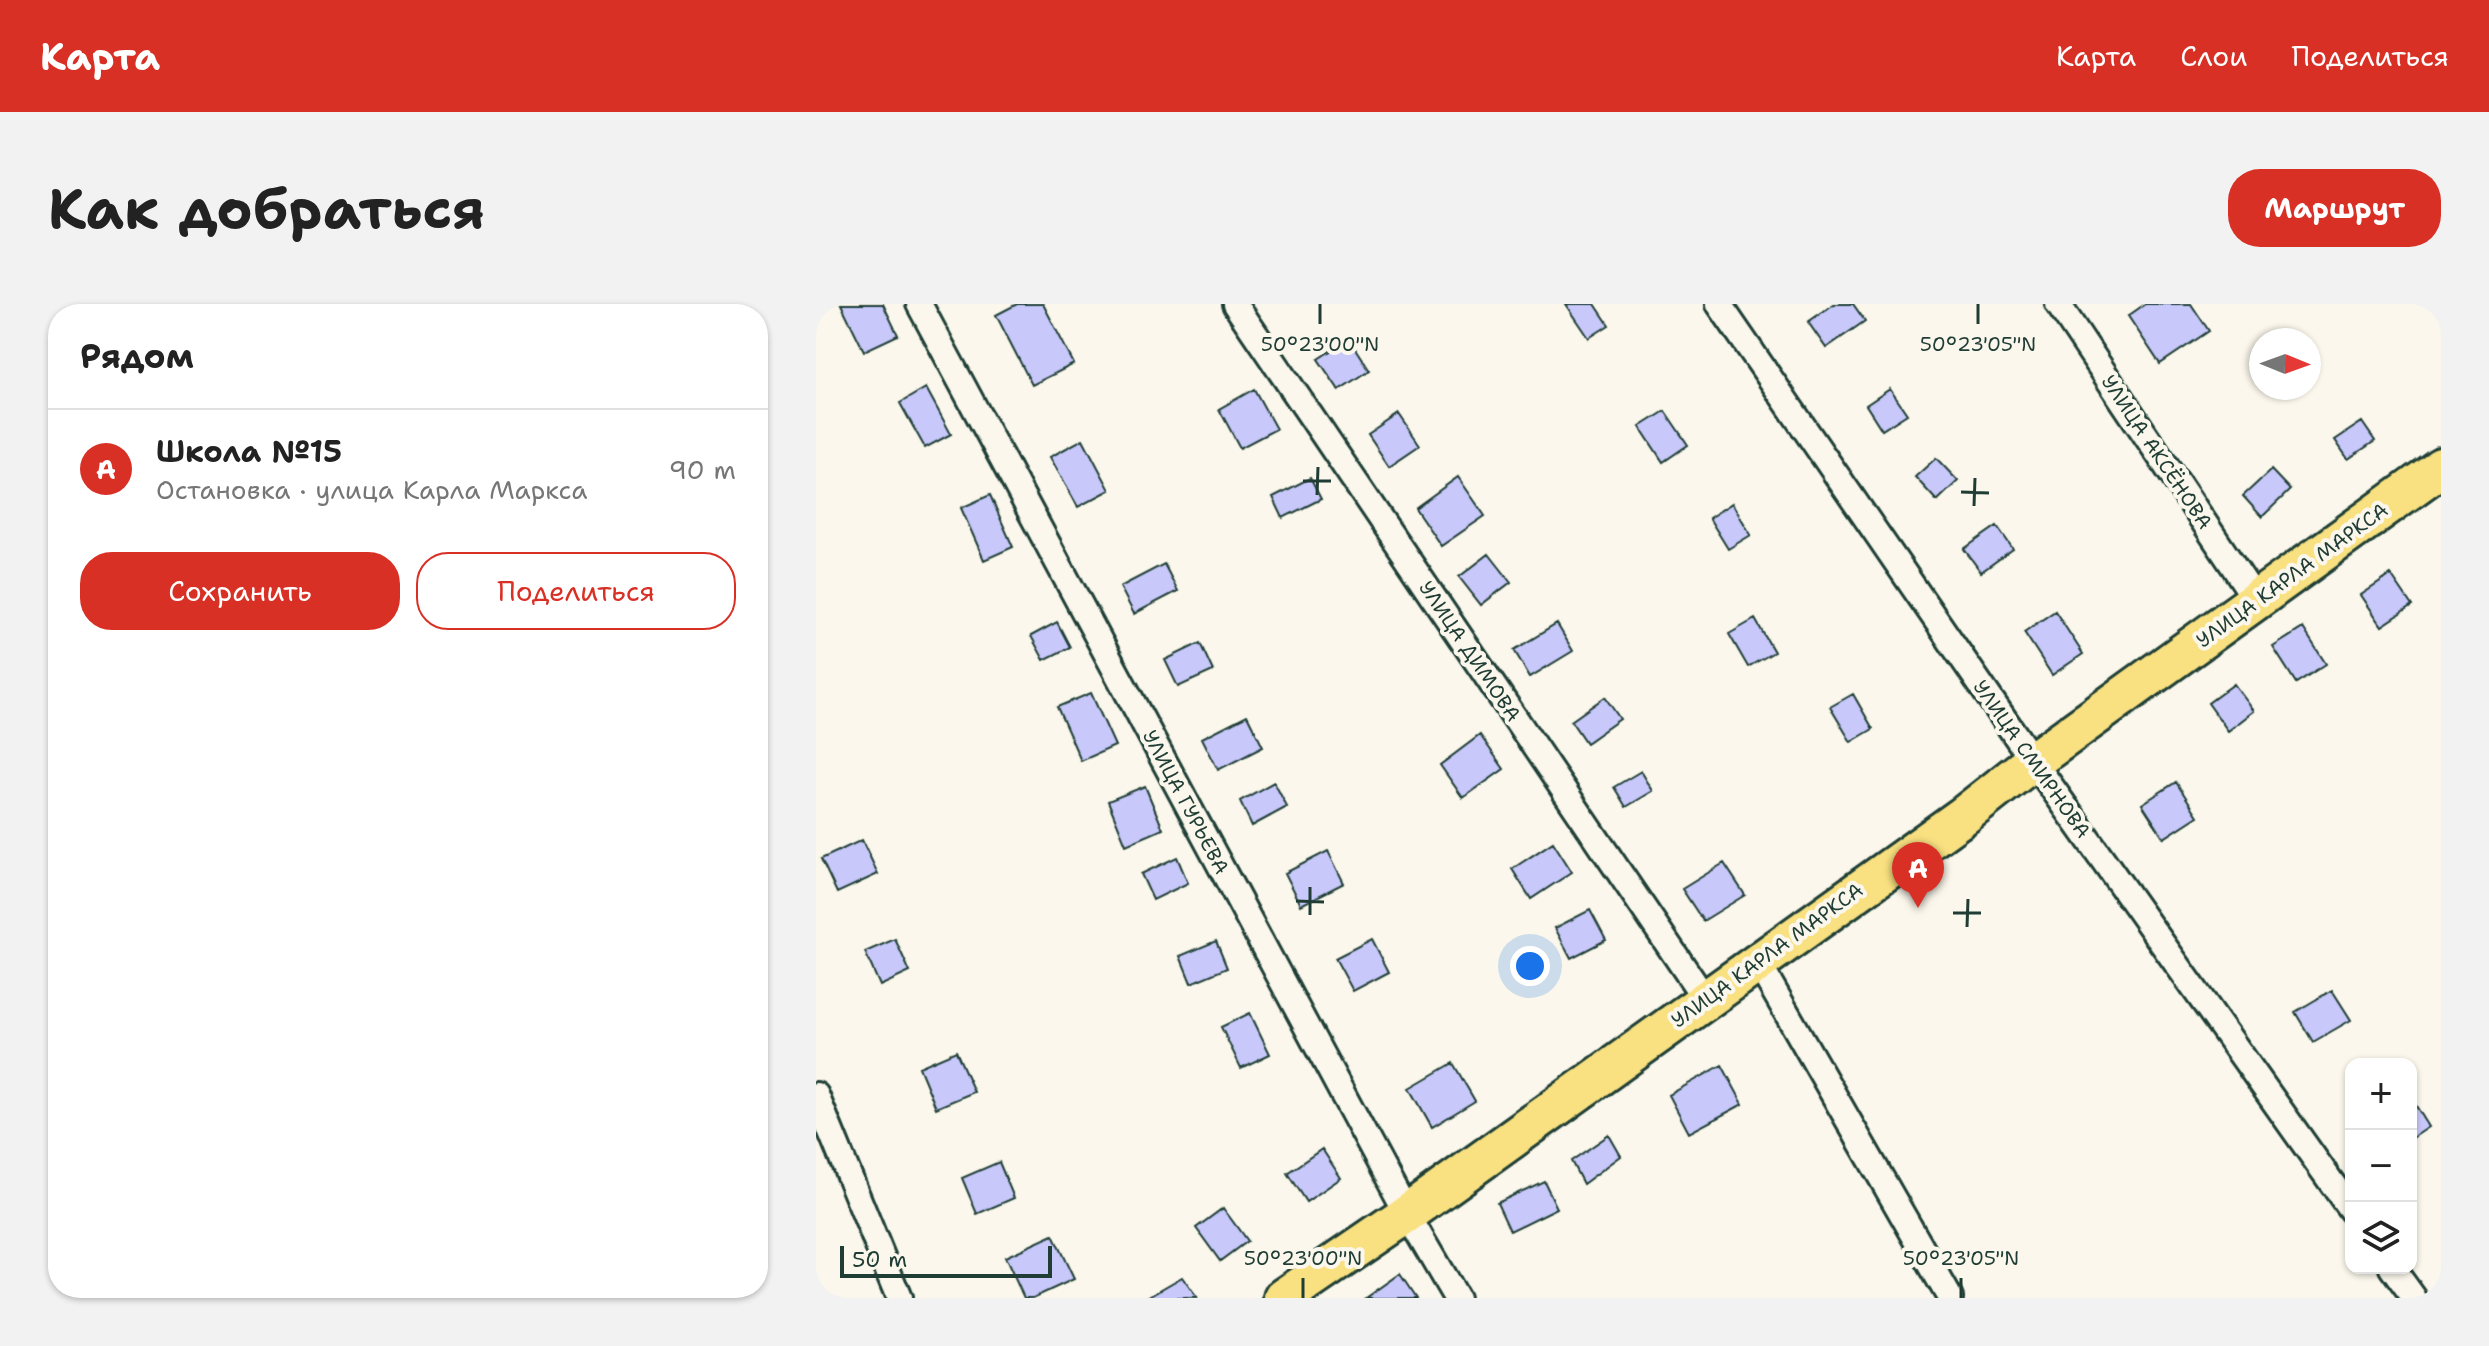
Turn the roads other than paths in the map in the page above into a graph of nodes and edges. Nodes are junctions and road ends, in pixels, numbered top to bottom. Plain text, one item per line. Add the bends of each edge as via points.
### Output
1 (919, 304) edge
2 (1235, 304) edge
3 (1719, 304) edge
4 (2058, 304) edge
5 (2441, 467) edge
6 (2256, 600) junction
7 (2033, 761) junction
8 (1757, 961) junction
9 (1705, 999) junction
10 (816, 1095) edge
11 (2345, 1202) edge
12 (1407, 1214) junction
13 (2396, 1274) edge
14 (899, 1298) edge
15 (1284, 1298) edge
16 (1456, 1298) edge
17 (1950, 1298) edge
18 (2414, 1298) edge

1 - 12 street, УЛИЦА ГУРЬЕВА
2 - 9 street, УЛИЦА ДИМОВА
3 - 7 street, УЛИЦА СМИРНОВА
4 - 6 street, УЛИЦА АКСЁНОВА
5 - 6 highway, УЛИЦА КАРЛА МАРКСА
6 - 7 highway, УЛИЦА КАРЛА МАРКСА
7 - 8 highway, УЛИЦА КАРЛА МАРКСА
7 - 11 street, УЛИЦА СМИРНОВА
8 - 9 highway, УЛИЦА КАРЛА МАРКСА
8 - 17 street
9 - 12 highway, УЛИЦА КАРЛА МАРКСА
10 - 14 street
12 - 15 highway, УЛИЦА КАРЛА МАРКСА
12 - 16 street, УЛИЦА ГУРЬЕВА
13 - 18 street

